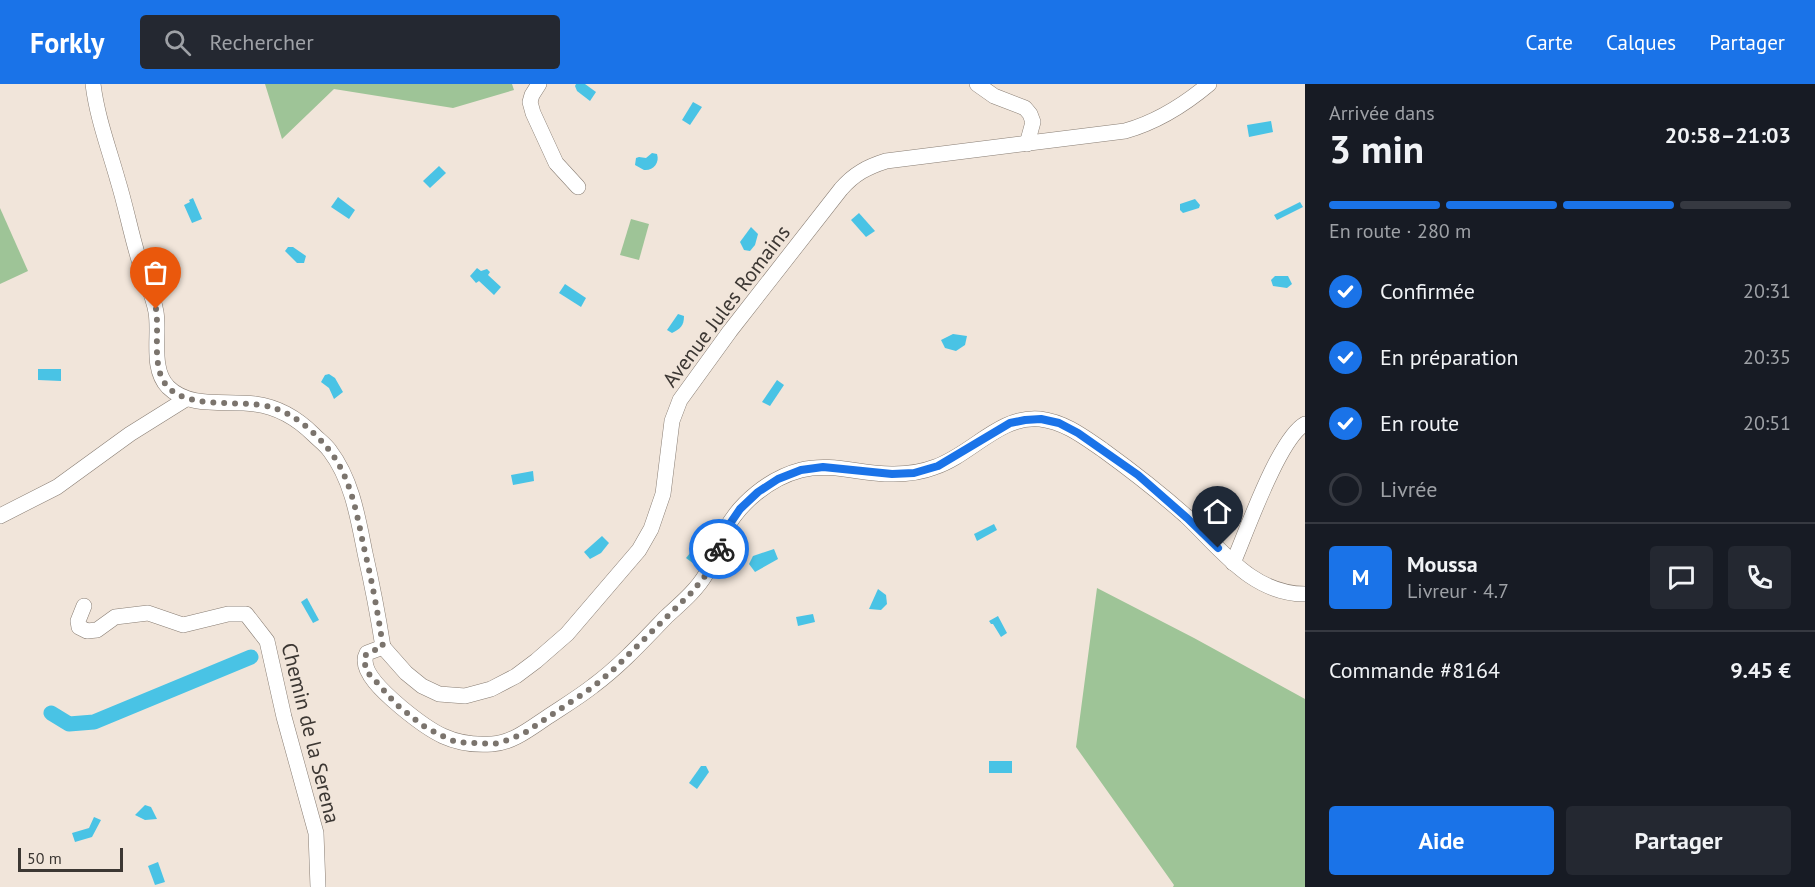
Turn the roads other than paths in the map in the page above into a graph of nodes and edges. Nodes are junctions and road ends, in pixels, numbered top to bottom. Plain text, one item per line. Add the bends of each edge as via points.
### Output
1 (93, 84) edge
2 (538, 84) edge
3 (977, 84) edge
4 (1209, 84) edge
5 (1026, 144) junction
6 (578, 187) dead end
7 (186, 399) junction
8 (1305, 424) edge
9 (0, 516) edge
10 (1233, 563) junction
11 (1305, 594) edge
12 (84, 606) dead end
13 (383, 647) junction
14 (318, 887) edge

1 - 7 street via 142,271 156,309 160,374 166,385
2 - 6 street via 530,102 533,113 556,163
3 - 5 street via 1030,114 1032,130
4 - 5 street, Avenue Jules Romains via 1140,127
5 - 13 street, Avenue Jules Romains via 886,161 869,166 847,182 680,400 672,421 663,494 639,550 567,634 536,661 491,689 465,696 439,694 406,673
7 - 9 street via 57,487
7 - 13 street via 254,404 288,413 329,450 349,485
8 - 10 street via 1288,441 1272,470
10 - 11 street via 1268,587
10 - 13 street via 1138,475 1078,433 1059,423 1025,420 1010,423 938,466 914,473 823,467 778,479 740,509 725,531 706,575 613,670 523,734 505,741 456,742 422,725 366,671 367,653
12 - 14 street, Chemin de la Serena via 78,621 79,627 87,632 115,617 130,614 148,613 183,625 228,614 246,614 267,641 316,833

